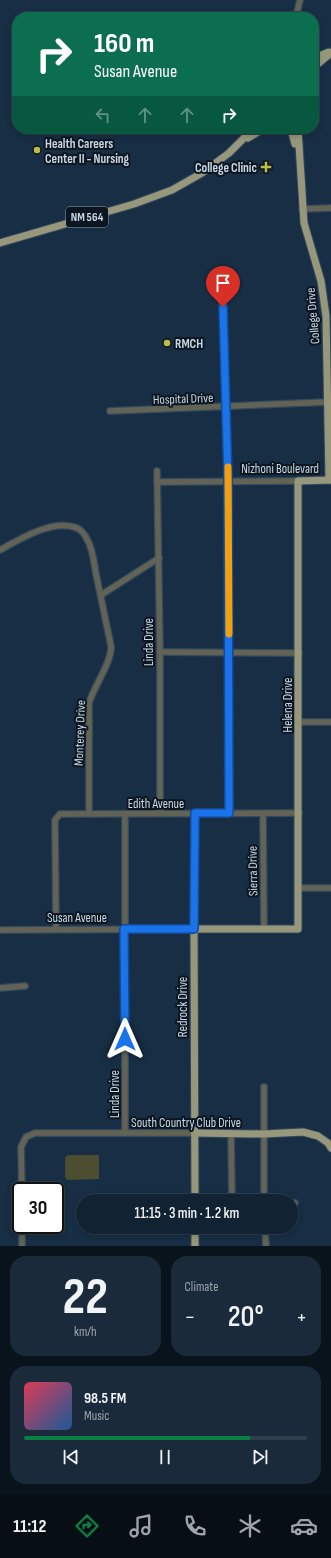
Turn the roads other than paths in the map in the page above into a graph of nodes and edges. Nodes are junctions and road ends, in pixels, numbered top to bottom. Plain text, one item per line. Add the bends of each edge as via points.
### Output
1 (300, 0) edge
2 (297, 12) edge
3 (331, 52) edge
4 (319, 56) edge
5 (319, 63) edge
6 (248, 134) edge
7 (254, 134) edge
8 (292, 134) edge
9 (298, 134) edge
10 (240, 142) junction
11 (299, 158) junction
12 (331, 208) edge
13 (302, 209) junction
14 (0, 243) edge
15 (222, 293) dead end
16 (328, 316) edge
17 (329, 360) edge
18 (328, 402) junction
19 (226, 407) junction
20 (110, 411) dead end
21 (157, 471) dead end
22 (330, 480) edge
23 (228, 481) junction
24 (298, 481) junction
25 (157, 482) junction
26 (0, 550) edge
27 (159, 558) junction
28 (101, 595) junction
29 (160, 652) junction
30 (229, 653) junction
31 (299, 653) junction
32 (299, 722) junction
33 (331, 722) edge
34 (160, 813) junction
35 (195, 813) junction
36 (229, 813) junction
37 (299, 813) junction
38 (89, 814) junction
39 (125, 814) junction
40 (263, 814) junction
41 (299, 888) junction
42 (331, 888) edge
43 (298, 928) joint
44 (56, 929) junction
45 (124, 929) junction
46 (194, 929) junction
47 (264, 929) junction
48 (0, 930) edge
49 (25, 986) dead end
50 (0, 988) edge
51 (264, 1087) dead end
52 (125, 1133) junction
53 (195, 1133) junction
54 (231, 1134) junction
55 (264, 1134) junction
56 (331, 1148) edge
57 (22, 1182) edge
58 (195, 1194) edge
59 (232, 1194) edge
60 (264, 1194) edge
61 (22, 1234) edge
62 (195, 1234) edge
63 (265, 1234) edge
64 (22, 1246) edge
65 (195, 1246) edge
66 (266, 1246) edge

1 - 2 street
3 - 4 main road
3 - 5 main road
6 - 10 main road, NM 564
7 - 10 main road
8 - 11 main road
9 - 11 main road, College Drive
10 - 14 main road, NM 564 via 202,173 172,190 134,204
11 - 13 main road, College Drive
12 - 13 street
13 - 16 main road, College Drive
15 - 19 street
16 - 17 main road, College Drive
17 - 18 main road, College Drive
18 - 19 street, Hospital Drive
18 - 22 main road, College Drive
19 - 20 street, Hospital Drive
19 - 23 street
21 - 25 street, Linda Drive
22 - 24 main road, Nizhoni Boulevard
23 - 24 street, Nizhoni Boulevard
23 - 25 street, Nizhoni Boulevard
23 - 30 street
24 - 31 main road, Helena Drive
25 - 27 street, Linda Drive
26 - 28 street, Monterey Drive via 49,527 62,524 82,530 88,540
27 - 28 street
27 - 29 street, Linda Drive
28 - 38 street, Monterey Drive via 111,654 89,702
29 - 30 street
29 - 34 street, Linda Drive
30 - 31 street
30 - 36 street
31 - 32 main road, Helena Drive
32 - 33 street
32 - 37 main road, Helena Drive
34 - 35 street, Edith Avenue
34 - 39 street, Edith Avenue
35 - 36 street, Edith Avenue
35 - 46 street, Redrock Drive
36 - 40 street, Edith Avenue
37 - 40 street, Edith Avenue
37 - 41 main road, Helena Drive
38 - 39 street, Edith Avenue
38 - 44 street, Edith Avenue via 60,814 55,820
39 - 45 street, Linda Drive
40 - 47 street, Sierra Drive
41 - 42 street
41 - 43 main road, Helena Drive
43 - 47 main road, Susan Avenue
44 - 45 street, Susan Avenue
44 - 48 street, Susan Avenue
45 - 46 street, Susan Avenue
45 - 52 street, Linda Drive
46 - 47 main road, Susan Avenue
46 - 53 main road, Redrock Drive
49 - 50 street
51 - 55 street
52 - 53 street, South Country Club Drive
52 - 57 street, South Country Club Drive via 35,1133 26,1137 21,1147
53 - 54 main road, South Country Club Drive
53 - 58 main road, Redrock Drive
54 - 55 main road, South Country Club Drive
54 - 59 street
55 - 56 main road, South Country Club Drive via 303,1132 318,1136
55 - 60 street
61 - 64 street
62 - 65 main road
63 - 66 street

